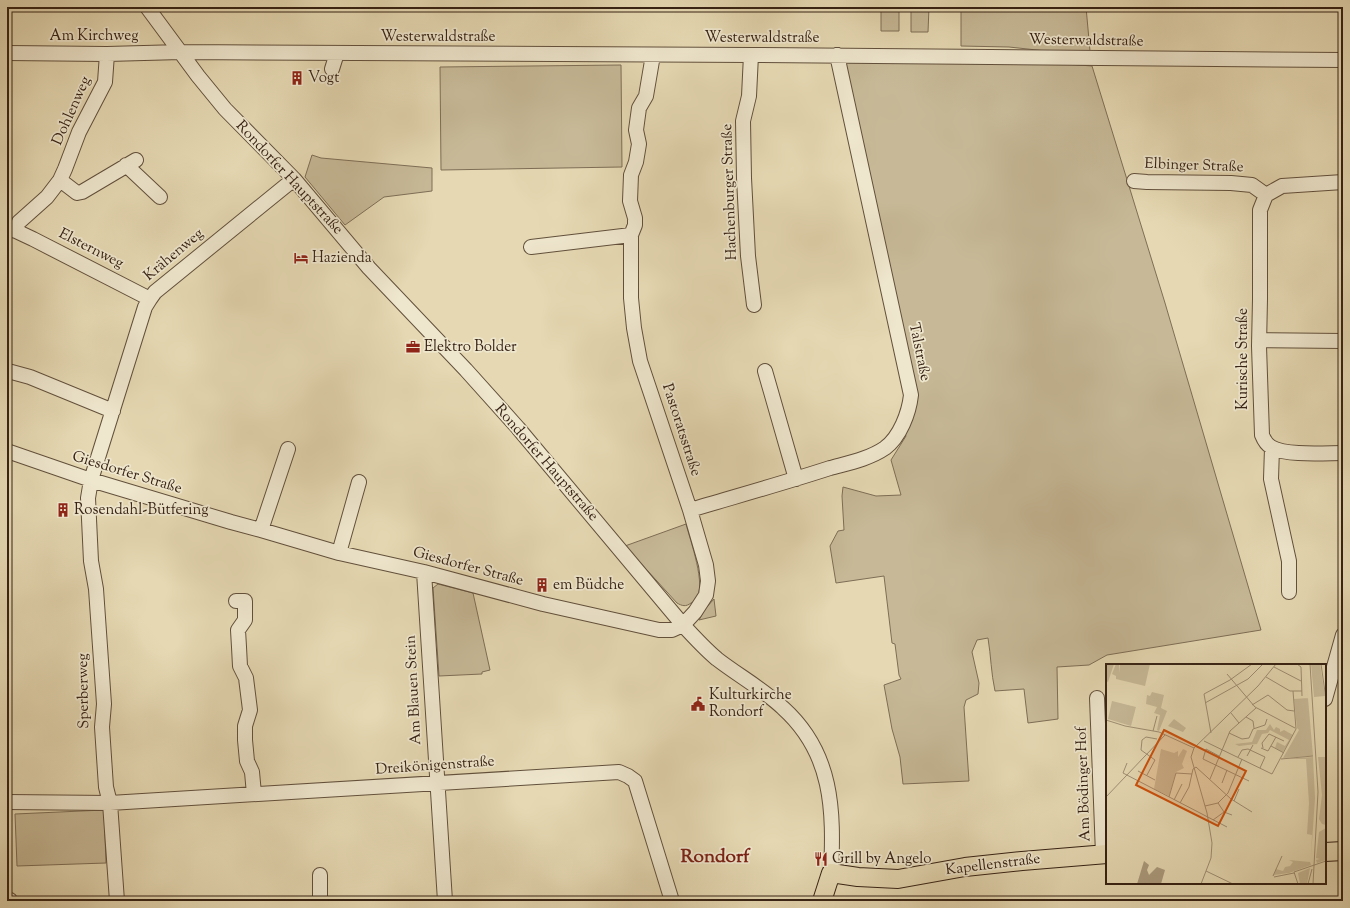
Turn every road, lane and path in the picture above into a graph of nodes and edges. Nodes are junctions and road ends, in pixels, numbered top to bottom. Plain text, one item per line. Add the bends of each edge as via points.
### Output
1 (147, 7) edge
2 (181, 52) junction
3 (7, 53) edge
4 (337, 53) junction
5 (107, 54) junction
6 (751, 54) junction
7 (653, 55) junction
8 (837, 55) junction
9 (1343, 60) edge
10 (332, 69) dead end
11 (294, 179) junction
12 (60, 180) junction
13 (1134, 181) dead end
14 (1343, 182) edge
15 (1266, 196) junction
16 (160, 197) dead end
17 (11, 230) edge
18 (631, 235) junction
19 (531, 247) dead end
20 (150, 298) junction
21 (754, 306) dead end
22 (1259, 340) junction
23 (1343, 341) edge
24 (8, 371) dead end
25 (765, 372) dead end
26 (113, 411) junction
27 (1272, 448) junction
28 (288, 449) dead end
29 (7, 451) edge
30 (1343, 453) edge
31 (796, 479) junction
32 (91, 480) junction
33 (359, 482) dead end
34 (690, 510) junction
35 (261, 530) junction
36 (339, 552) junction
37 (424, 572) junction
38 (1289, 592) dead end
39 (236, 601) dead end
40 (683, 625) junction
41 (1343, 635) edge
42 (1326, 695) edge
43 (1097, 698) dead end
44 (1103, 713) edge
45 (437, 783) junction
46 (254, 794) junction
47 (7, 802) edge
48 (110, 803) junction
49 (1343, 851) edge
50 (1326, 852) edge
51 (1105, 854) edge
52 (831, 873) junction
53 (320, 876) dead end
54 (117, 901) edge
55 (320, 901) edge
56 (445, 901) edge
57 (672, 901) edge
58 (822, 901) edge

1 - 2 street, Rondorfer Hauptstraße
2 - 4 street, Westerwaldstraße
2 - 5 street, Am Kirchweg
2 - 11 street, Rondorfer Hauptstraße via 225,109
3 - 5 street, Am Kirchweg
4 - 7 street, Westerwaldstraße
4 - 10 street
5 - 12 street, Dohlenweg via 105,82 79,132
6 - 7 street, Westerwaldstraße
6 - 8 street, Westerwaldstraße
6 - 21 street, Hachenburger Straße via 749,96 743,121 748,256
7 - 18 street, Pastoratsstraße via 646,96 639,108 636,130 639,144 631,175 630,202 635,225
8 - 9 street, Westerwaldstraße
8 - 31 street, Talstraße via 911,395 907,416 885,448 873,455
11 - 20 street, Krähenweg
11 - 40 street, Rondorfer Hauptstraße via 369,268 518,428
12 - 16 street via 77,193 82,192 131,163
12 - 17 street, Dohlenweg via 47,197
13 - 15 street, Elbinger Straße via 1252,185
14 - 15 street via 1282,186
15 - 22 street, Kurische Straße via 1260,210
17 - 20 street, Elsternweg
18 - 19 street
18 - 34 street, Pastoratsstraße via 631,298 640,361
20 - 26 street, Krähenweg
22 - 23 street
22 - 27 street, Kurische Straße via 1262,435
24 - 26 street via 30,377
25 - 31 street
26 - 32 street, Krähenweg
27 - 30 street via 1289,453
27 - 38 street via 1271,479 1289,561
28 - 35 street
29 - 32 street, Giesdorfer Straße
31 - 34 street, Talstraße
32 - 35 street, Giesdorfer Straße
32 - 48 street, Sperberweg via 88,498 91,561 96,589 104,704 104,764
33 - 36 street
34 - 40 street, Pastoratsstraße via 708,581 706,595
35 - 36 street, Giesdorfer Straße
36 - 37 street, Giesdorfer Straße
37 - 40 street, Giesdorfer Straße via 544,604 659,630 672,630
37 - 45 street, Am Blauen Stein
39 - 46 street via 245,601 245,620 238,630 240,666 246,678 250,710 245,726 245,740
40 - 52 street, Rondorfer Hauptstraße via 718,659 783,707 809,736 822,762 828,786 833,840
41 - 42 street
43 - 44 street, Am Bödinger Hof
44 - 51 street, Am Bödinger Hof
45 - 46 street, Dreikönigenstraße
45 - 56 street, Am Blauen Stein
45 - 57 street, Dreikönigenstraße via 619,772 628,776 636,781
46 - 48 street, Dreikönigenstraße
47 - 48 street, Dreikönigenstraße
48 - 54 street, Sperberweg
49 - 50 main road
51 - 52 main road, Kapellenstraße via 965,867 898,879
52 - 58 main road, Rondorfer Hauptstraße
53 - 55 street

